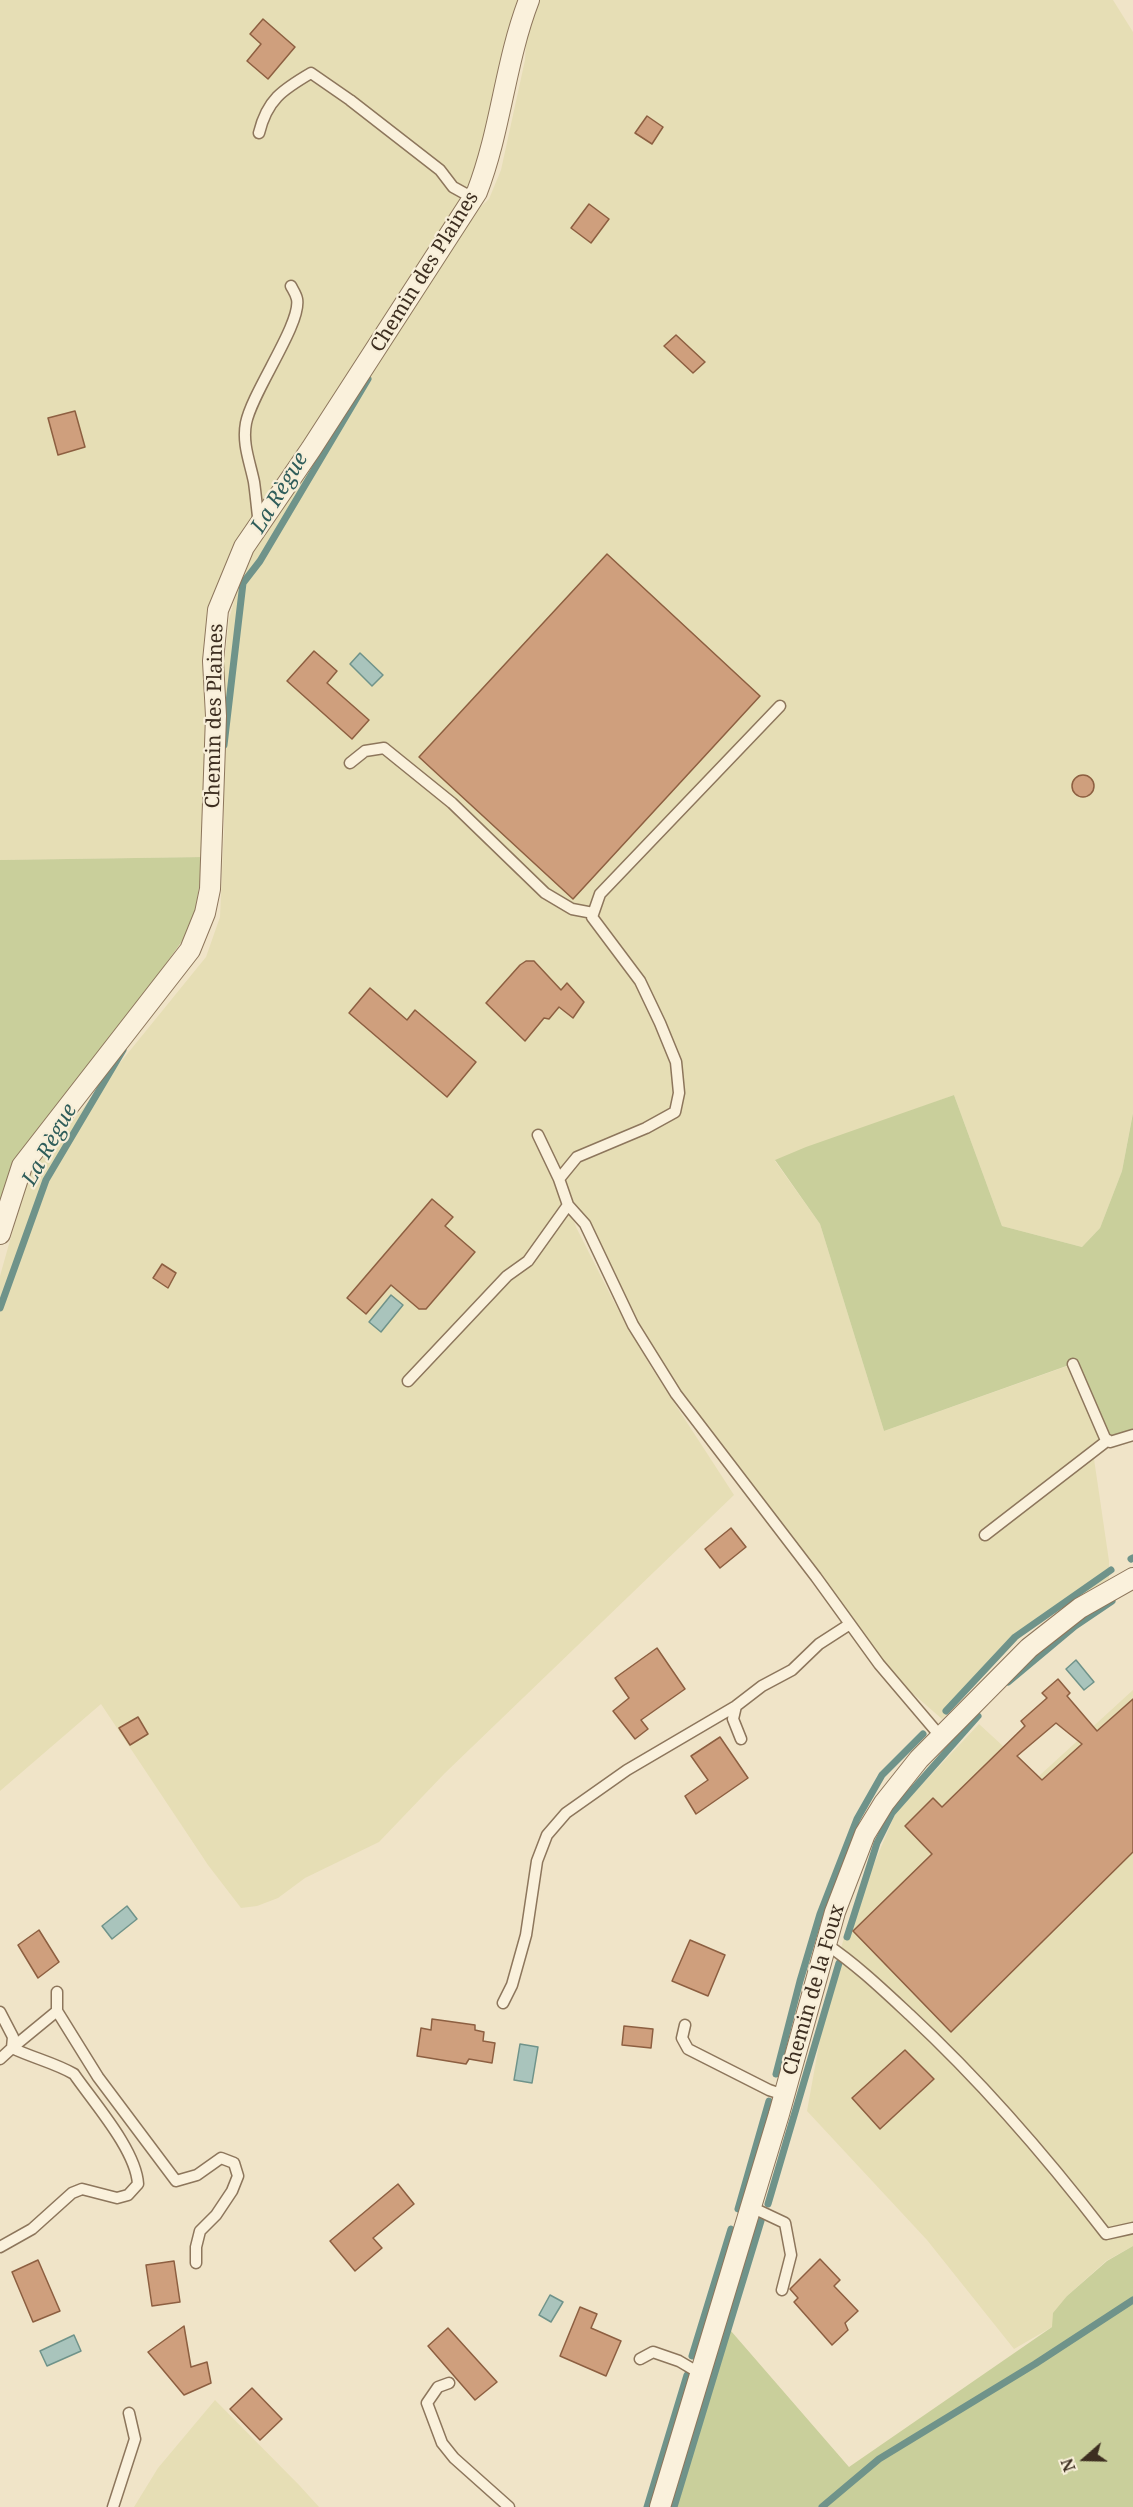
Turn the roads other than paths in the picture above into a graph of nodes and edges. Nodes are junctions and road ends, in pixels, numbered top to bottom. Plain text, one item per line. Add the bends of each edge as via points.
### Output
1 (529, 0) edge
2 (259, 133) dead end
3 (473, 198) junction
4 (291, 286) dead end
5 (259, 525) junction
6 (780, 706) dead end
7 (350, 763) dead end
8 (593, 913) junction
9 (538, 1135) dead end
10 (559, 1179) junction
11 (568, 1205) junction
12 (0, 1234) edge
13 (1073, 1364) dead end
14 (408, 1382) dead end
15 (1133, 1435) edge
16 (1108, 1440) junction
17 (985, 1535) dead end
18 (1133, 1578) edge
19 (850, 1624) junction
20 (736, 1706) junction
21 (941, 1737) junction
22 (741, 1739) dead end
23 (826, 1944) junction
24 (57, 1992) dead end
25 (503, 2003) dead end
26 (0, 2012) edge
27 (57, 2012) junction
28 (685, 2025) dead end
29 (12, 2048) junction
30 (0, 2059) edge
31 (784, 2095) junction
32 (751, 2207) junction
33 (1133, 2228) edge
34 (0, 2247) edge
35 (196, 2263) dead end
36 (782, 2290) dead end
37 (640, 2359) dead end
38 (701, 2374) junction
39 (448, 2383) dead end
40 (129, 2413) dead end
41 (113, 2507) edge
42 (509, 2507) edge
43 (660, 2507) edge

1 - 3 street, Chemin des Plaines via 519,25 486,168
2 - 3 lane via 264,113 285,88 311,73 440,170 453,187
3 - 5 street, Chemin des Plaines
4 - 5 lane via 297,300 296,313 246,422 245,447
5 - 12 street, Chemin des Plaines via 244,547 218,610 213,661 216,716 210,889 205,913 190,950 22,1166
6 - 8 lane via 600,894
7 - 8 lane via 365,751 384,748 452,803 545,893 572,909
8 - 10 lane via 592,917 640,981 676,1062 679,1093 675,1112 577,1157
9 - 10 lane
10 - 11 lane
11 - 14 lane via 528,1261 507,1276
11 - 19 lane via 585,1224 633,1325 676,1394
13 - 16 lane
15 - 16 lane
16 - 17 lane
18 - 21 street, Chemin de la Foux via 1080,1608 1029,1648
19 - 20 lane via 819,1644 792,1670
19 - 21 lane
20 - 22 lane via 733,1719
20 - 25 lane via 618,1776 566,1813 547,1835 537,1861 526,1935
21 - 23 street, Chemin de la Foux via 884,1803 865,1834
23 - 31 street, Chemin de la Foux
23 - 33 lane via 851,1961 962,2064 1106,2234
24 - 27 lane
26 - 29 lane via 13,2037
27 - 29 lane
27 - 35 lane via 98,2077 176,2181 197,2175 221,2158 234,2163 238,2176 216,2215 200,2231
28 - 31 lane via 682,2038 688,2049
29 - 30 lane
29 - 34 lane via 74,2074 131,2155 138,2184 128,2195 117,2198 82,2189 72,2193 32,2229
31 - 32 street, Chemin de la Foux
32 - 36 lane via 785,2223 791,2255
32 - 38 street, Chemin de la Foux
37 - 38 lane via 653,2352
38 - 43 street, Chemin de la Foux
39 - 42 lane via 438,2387 427,2403 442,2443
40 - 41 lane via 135,2439

